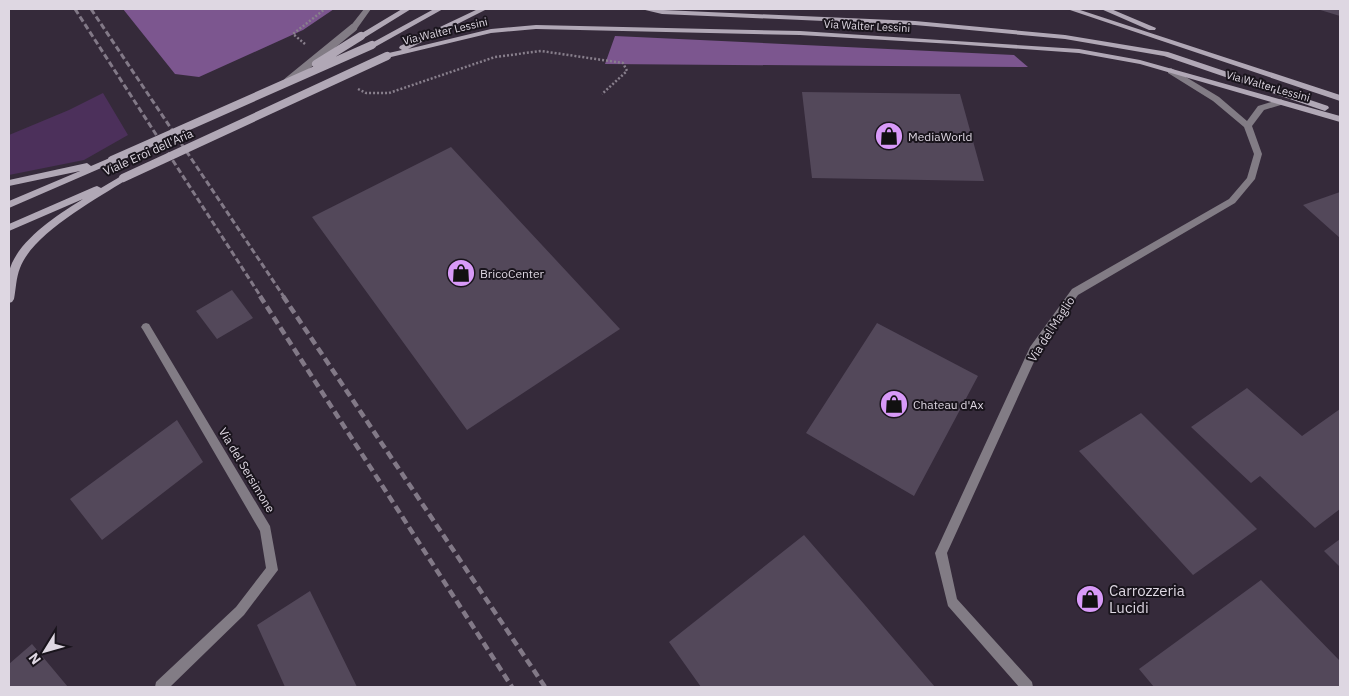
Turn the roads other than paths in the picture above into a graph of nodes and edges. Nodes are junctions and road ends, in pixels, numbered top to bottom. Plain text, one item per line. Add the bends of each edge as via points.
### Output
1 (367, 9) edge
2 (407, 9) edge
3 (439, 9) edge
4 (483, 9) edge
5 (646, 9) edge
6 (1071, 9) edge
7 (1105, 9) edge
8 (386, 56) junction
9 (1220, 57) junction
10 (1171, 70) junction
11 (285, 84) junction
12 (1340, 98) edge
13 (1281, 102) junction
14 (1340, 114) edge
15 (1340, 119) edge
16 (1248, 126) junction
17 (112, 160) junction
18 (123, 178) junction
19 (9, 183) edge
20 (9, 205) edge
21 (9, 228) edge
22 (9, 299) edge
23 (146, 327) dead end
24 (160, 687) edge
25 (1027, 687) edge

1 - 11 street, bridge via 353,28
2 - 11 main road, bridge
3 - 11 main road, Via Walter Lessini, bridge via 372,45
4 - 8 main road
5 - 14 main road, Via Walter Lessini via 915,23 1065,38 1165,54
6 - 9 main road, Via Walter Lessini
7 - 9 main road, Via Walter Lessini
8 - 10 main road, Via Walter Lessini via 491,31 536,27 800,33 953,42 1079,51
8 - 18 main road, Viale Eroi dell'Aria, bridge
9 - 12 main road, Via Walter Lessini
10 - 13 main road, Via Walter Lessini
10 - 16 street
11 - 17 main road, Viale Eroi dell'Aria, bridge
13 - 15 main road, Via Walter Lessini
13 - 16 street via 1260,108
16 - 25 street, Via del Maglio via 1258,154 1251,179 1232,201 1075,292 1034,350 941,553 952,602
17 - 19 main road
17 - 20 main road, Viale Eroi dell'Aria
18 - 21 main road, Viale Eroi dell'Aria
18 - 22 main road via 53,223 31,245 16,267
23 - 24 street, Via del Sersimone via 266,530 272,570 240,611

